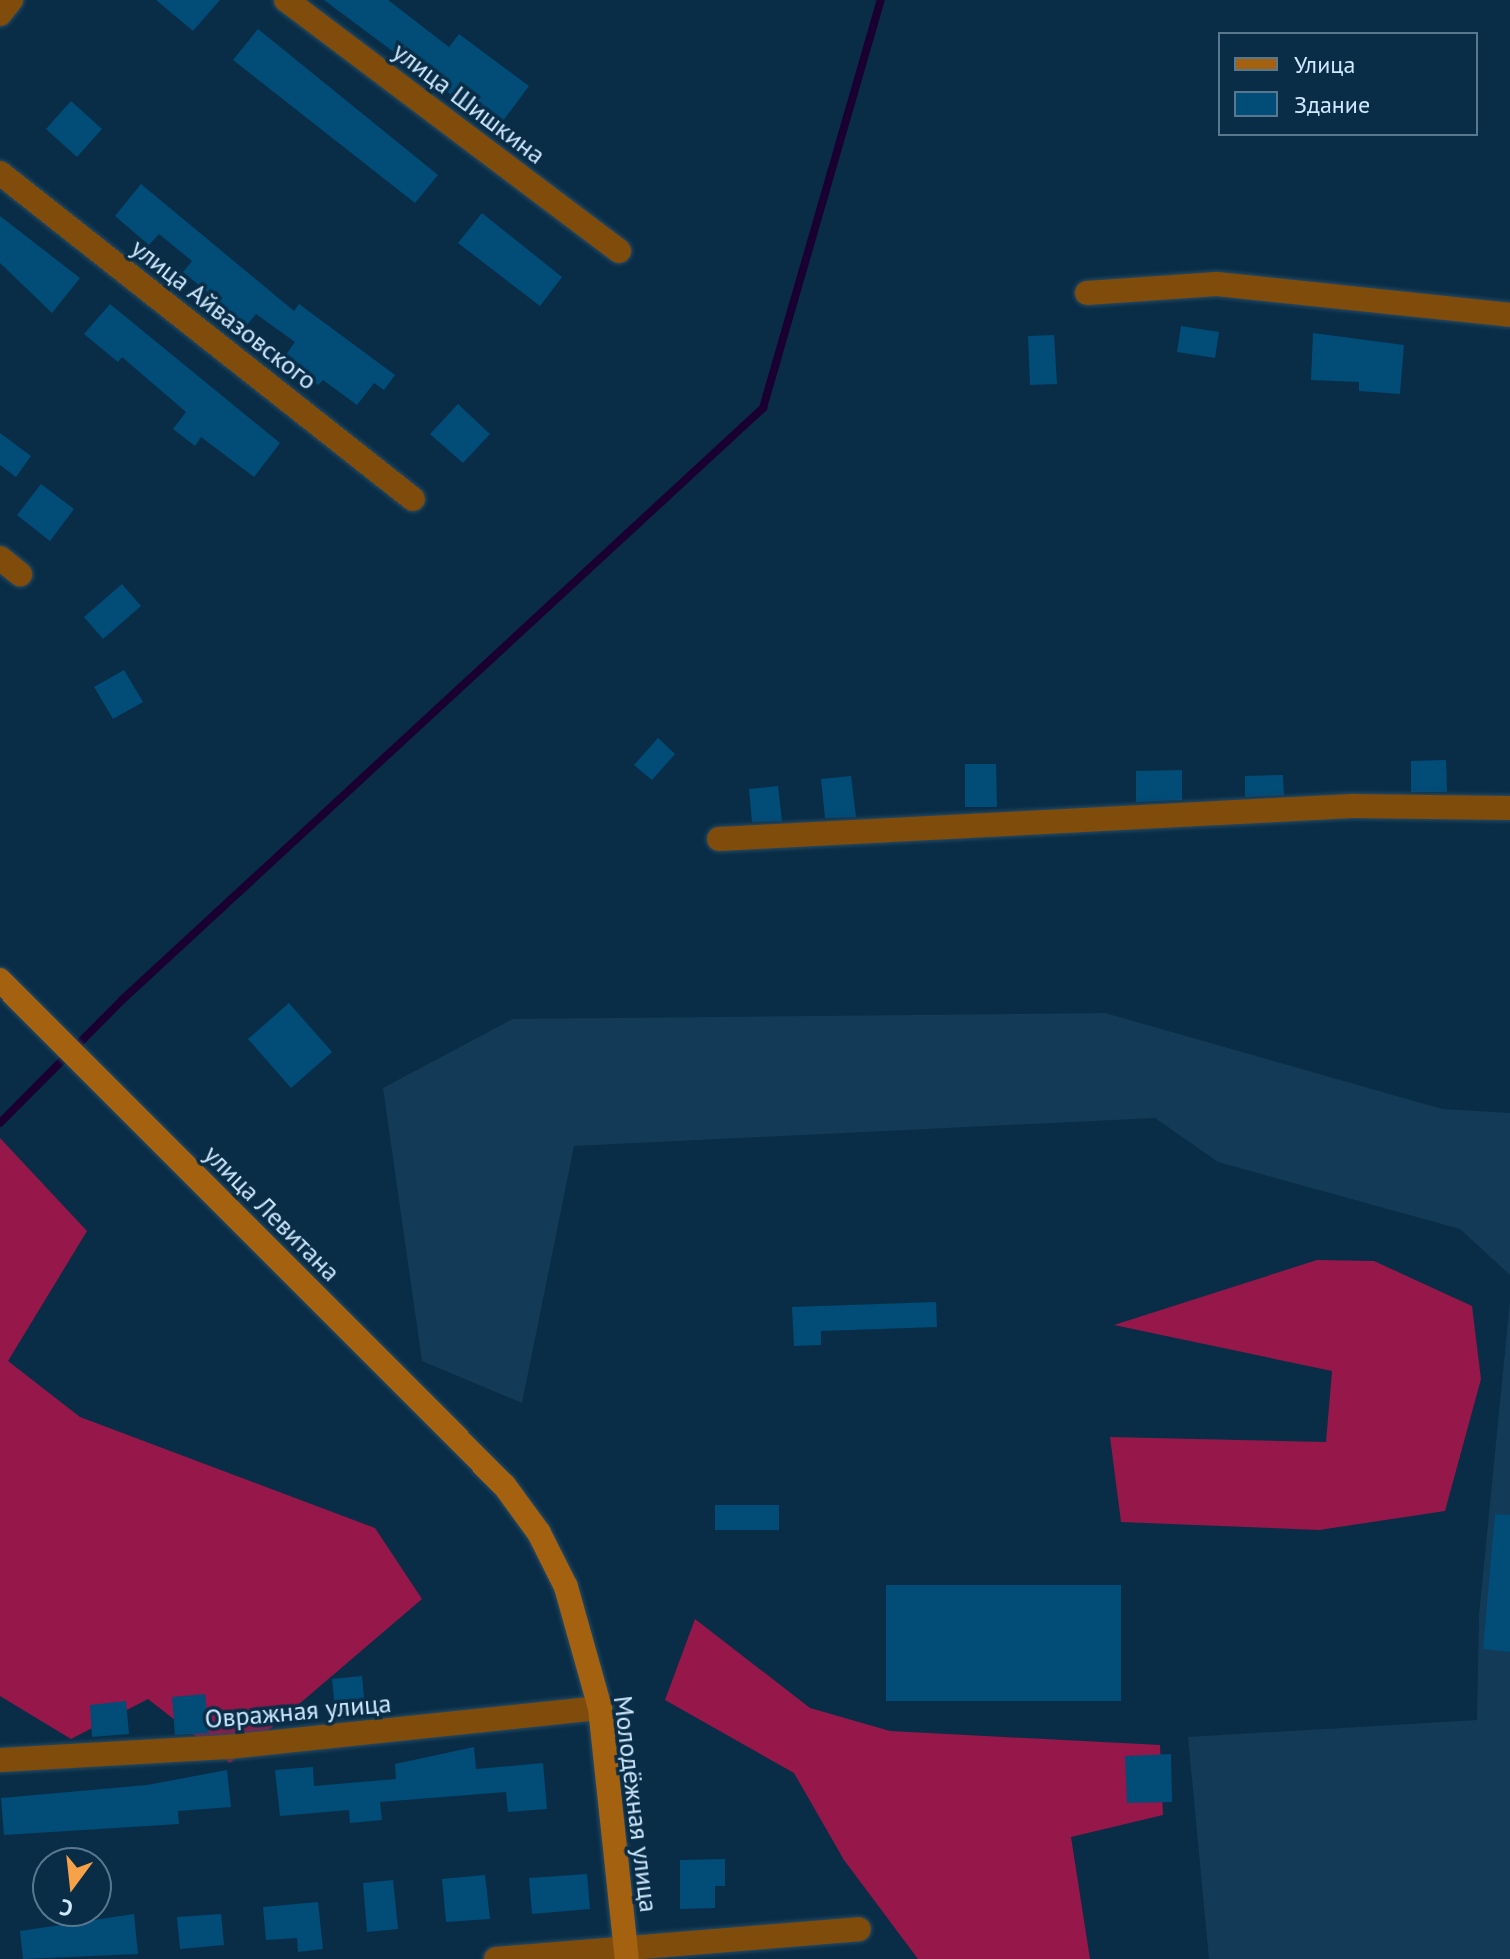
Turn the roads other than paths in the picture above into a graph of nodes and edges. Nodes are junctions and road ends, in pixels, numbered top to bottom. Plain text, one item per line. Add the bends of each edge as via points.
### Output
1 (11, 0) edge
2 (286, 0) edge
3 (0, 14) edge
4 (0, 173) edge
5 (619, 251) dead end
6 (1087, 293) dead end
7 (1510, 315) edge
8 (413, 499) dead end
9 (0, 558) edge
10 (20, 574) dead end
11 (1510, 808) edge
12 (719, 839) dead end
13 (0, 980) edge
14 (504, 1485) joint
15 (600, 1708) junction
16 (0, 1760) edge
17 (859, 1929) dead end
18 (626, 1953) edge
19 (496, 1959) edge

1 - 3 street
2 - 5 street, улица Шишкина
4 - 8 street, улица Айвазовского
6 - 7 street via 1217,284
9 - 10 street
11 - 12 street via 1305,808
13 - 14 main road, улица Левитана
14 - 15 main road, Молодёжная улица via 539,1533 566,1587
15 - 16 street, Овражная улица via 228,1747
15 - 18 main road, Молодёжная улица
17 - 18 street
18 - 19 street

